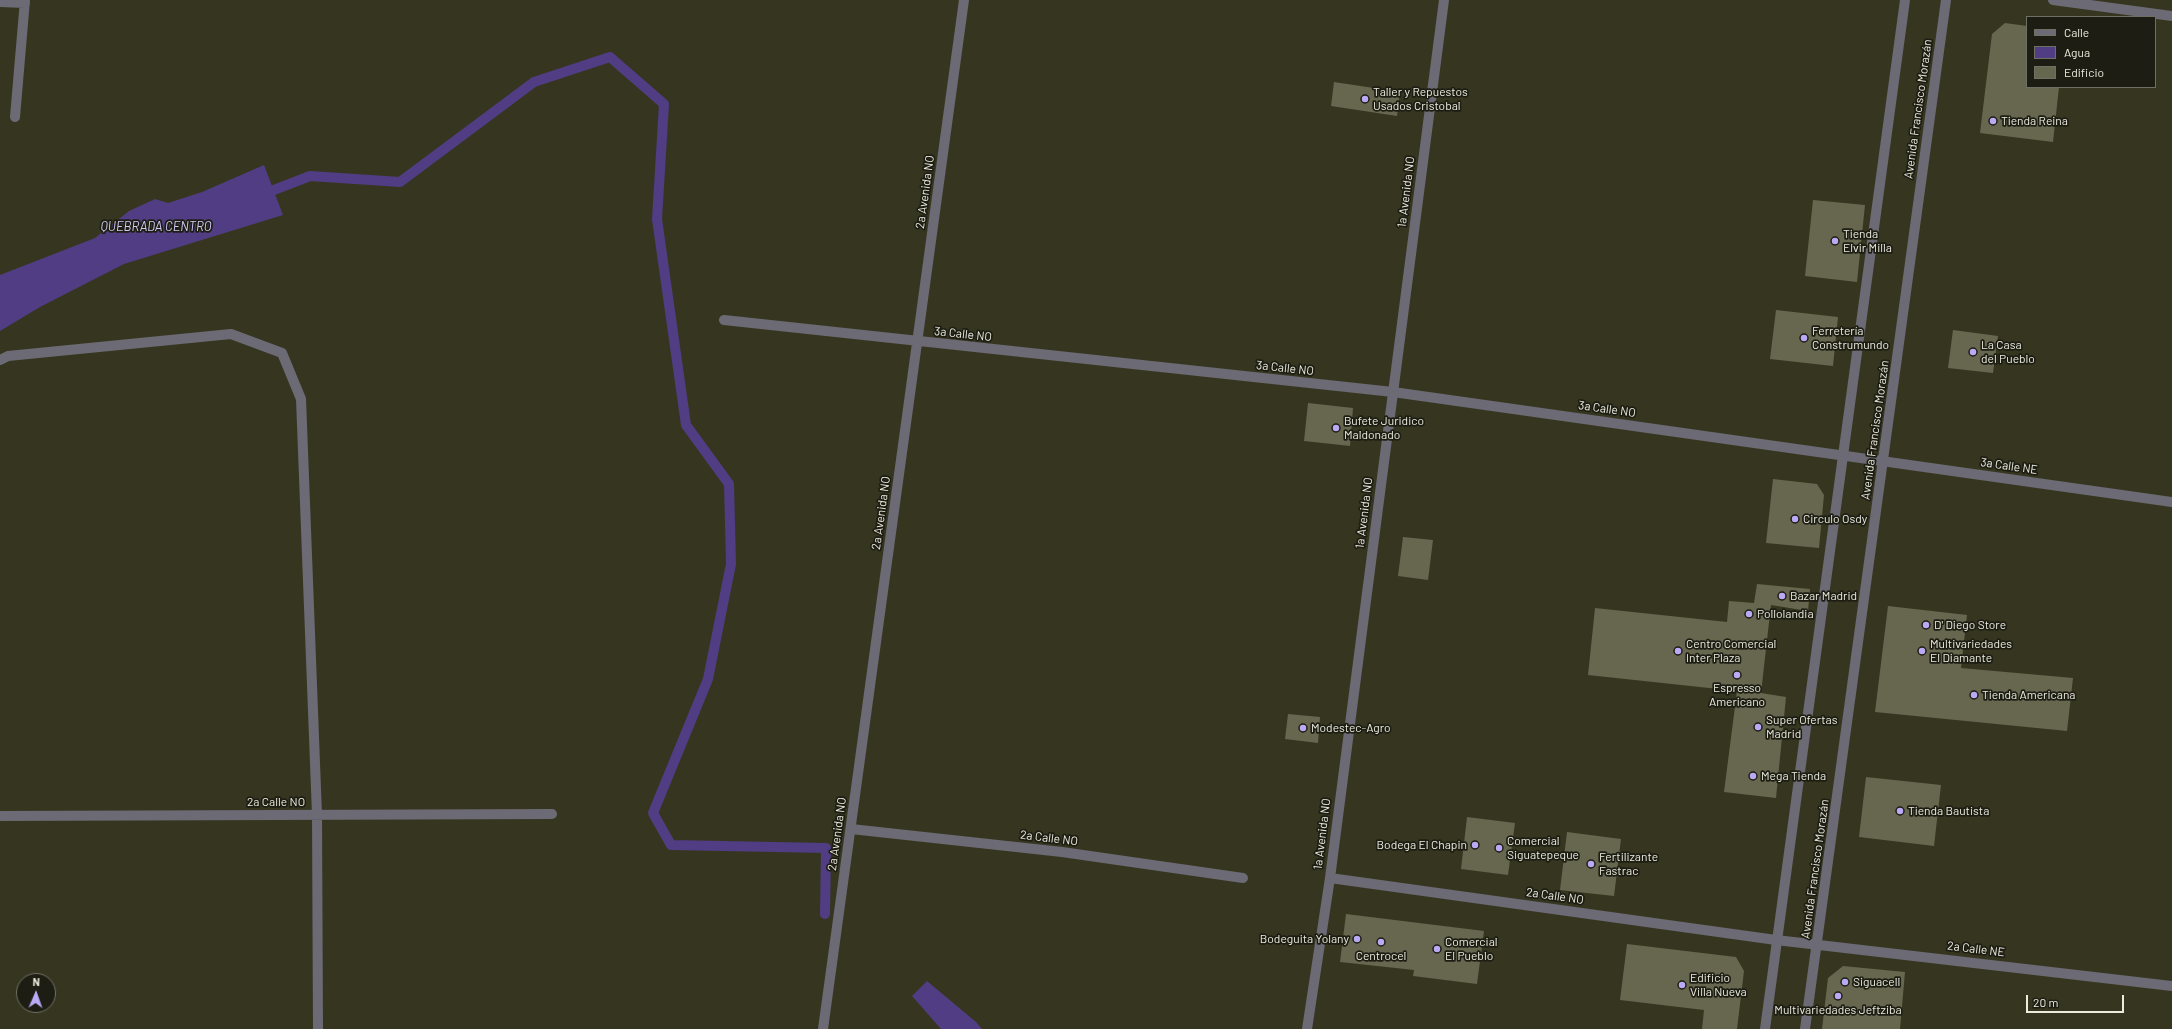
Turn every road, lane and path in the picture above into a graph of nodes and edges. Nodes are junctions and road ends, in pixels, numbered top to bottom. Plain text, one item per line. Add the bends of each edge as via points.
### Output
1 (964, 0) edge
2 (1444, 0) edge
3 (1905, 0) edge
4 (1946, 0) edge
5 (2053, 0) edge
6 (0, 2) edge
7 (25, 2) edge
8 (2172, 16) edge
9 (14, 117) dead end
10 (724, 320) dead end
11 (918, 342) junction
12 (0, 360) edge
13 (1393, 392) junction
14 (1842, 456) junction
15 (1884, 461) junction
16 (2172, 502) edge
17 (552, 814) dead end
18 (318, 815) junction
19 (0, 816) edge
20 (851, 828) junction
21 (1243, 878) dead end
22 (1330, 878) junction
23 (1776, 940) junction
24 (1818, 944) junction
25 (2172, 986) edge
26 (318, 1029) edge
27 (823, 1029) edge
28 (1307, 1029) edge
29 (1765, 1029) edge
30 (1806, 1029) edge

1 - 11 street, 2a Avenida NO
2 - 13 street, 1a Avenida NO
3 - 14 street
4 - 15 street, Avenida Francisco Morazán
5 - 8 street
6 - 7 street
7 - 9 street
10 - 11 street, 3a Calle NO
11 - 13 street, 3a Calle NO
11 - 20 street, 2a Avenida NO
12 - 18 street via 8,356 231,334 282,352 301,399
13 - 14 street, 3a Calle NO
13 - 22 street, 1a Avenida NO
14 - 15 street, 3a Calle NE
14 - 23 street
15 - 16 street, 3a Calle NE
15 - 24 street, Avenida Francisco Morazán
17 - 18 street, 2a Calle NO
18 - 19 street, 2a Calle NO
18 - 26 street
20 - 21 street, 2a Calle NO via 1062,852
20 - 27 street, 2a Avenida NO
22 - 23 street, 2a Calle NO
22 - 28 street, 1a Avenida NO
23 - 24 street, 2a Calle NE
23 - 29 street
24 - 25 street, 2a Calle NE
24 - 30 street, Avenida Francisco Morazán

